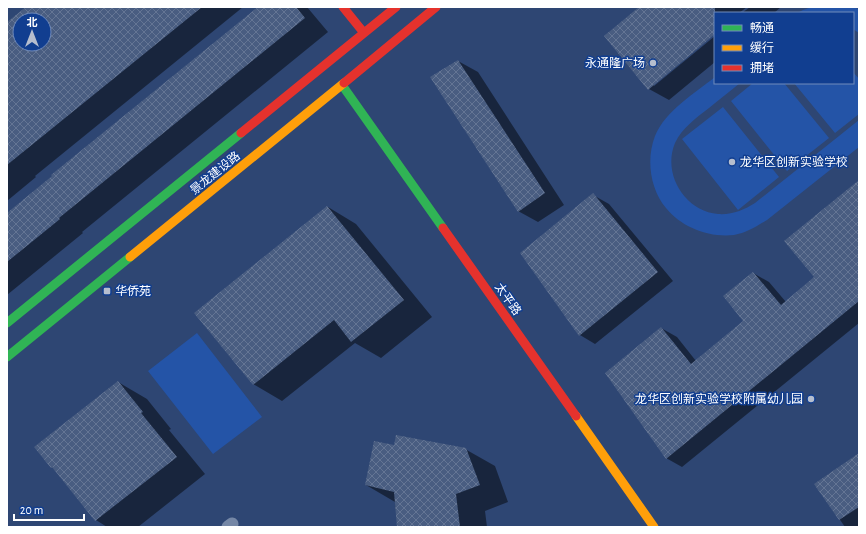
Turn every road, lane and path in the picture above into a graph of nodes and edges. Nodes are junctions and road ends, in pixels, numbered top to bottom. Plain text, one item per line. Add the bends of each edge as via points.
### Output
1 (343, 7) edge
2 (396, 7) edge
3 (436, 7) edge
4 (364, 33) junction
5 (342, 85) junction
6 (7, 323) edge
7 (7, 357) edge
8 (654, 527) edge

1 - 4 main road
2 - 4 main road, 景龙建设路
3 - 5 main road, 景龙建设路
4 - 6 main road, 景龙建设路
5 - 7 main road, 景龙建设路
5 - 8 main road, 太平路

